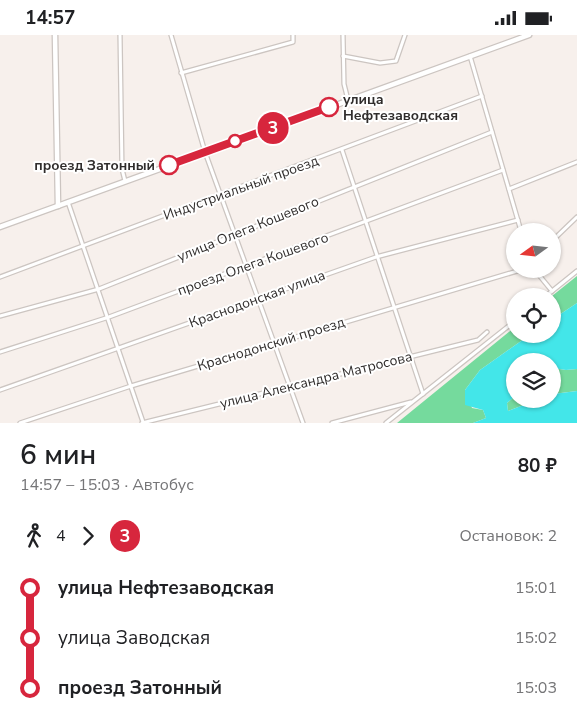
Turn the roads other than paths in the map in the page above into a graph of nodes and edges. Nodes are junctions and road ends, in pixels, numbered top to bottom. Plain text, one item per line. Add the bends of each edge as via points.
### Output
1 (55, 35) edge
2 (120, 35) edge
3 (171, 35) edge
4 (293, 35) edge
5 (343, 35) edge
6 (405, 35) edge
7 (529, 35) edge
8 (343, 56) junction
9 (470, 56) junction
10 (181, 73) junction
11 (482, 97) junction
12 (348, 100) junction
13 (492, 132) junction
14 (342, 150) junction
15 (205, 152) junction
16 (577, 163) edge
17 (504, 170) junction
18 (125, 181) junction
19 (354, 186) junction
20 (509, 189) junction
21 (222, 195) junction
22 (68, 202) junction
23 (58, 206) junction
24 (577, 217) edge
25 (518, 221) joint
26 (366, 222) junction
27 (0, 227) edge
28 (561, 232) edge
29 (236, 235) junction
30 (84, 245) junction
31 (376, 257) junction
32 (248, 267) junction
33 (577, 271) edge
34 (506, 274) edge
35 (0, 277) edge
36 (541, 278) edge
37 (550, 288) edge
38 (556, 288) edge
39 (99, 289) junction
40 (259, 298) junction
41 (393, 307) junction
42 (0, 316) edge
43 (109, 317) junction
44 (506, 328) edge
45 (487, 332) dead end
46 (274, 344) junction
47 (119, 349) junction
48 (0, 352) edge
49 (410, 358) junction
50 (131, 386) junction
51 (289, 387) junction
52 (0, 390) edge
53 (423, 394) junction
54 (413, 402) junction
55 (20, 423) edge
56 (143, 423) edge
57 (303, 423) edge
58 (332, 423) edge
59 (386, 423) edge

1 - 23 main road
2 - 18 street via 122,169
3 - 10 street
4 - 10 street via 293,42
5 - 8 street
6 - 8 street via 396,61 380,63
7 - 9 main road
8 - 12 street
9 - 11 street
9 - 12 main road
10 - 15 street
11 - 13 street
11 - 14 street, Индустриальный проезд
12 - 15 main road
13 - 17 street
13 - 19 street, улица Олега Кошевого
14 - 19 street
14 - 21 street, Индустриальный проезд
15 - 18 main road
15 - 21 street
16 - 20 street
17 - 20 street
17 - 26 street, проезд Олега Кошевого
18 - 22 main road
19 - 26 street
19 - 29 street, улица Олега Кошевого
20 - 25 street
21 - 29 street
21 - 30 street, Индустриальный проезд
22 - 23 main road
22 - 30 street
23 - 27 main road
24 - 28 street
25 - 31 street, Краснодонская улица
26 - 31 street
26 - 32 street, проезд Олега Кошевого
29 - 32 street
29 - 39 street, улица Олега Кошевого
30 - 35 street, Индустриальный проезд
30 - 39 street
31 - 40 street, Краснодонская улица
31 - 41 street
32 - 40 street
32 - 43 street, проезд Олега Кошевого
33 - 38 street
34 - 41 street, Краснодонский проезд
36 - 37 street
39 - 42 street, улица Олега Кошевого
39 - 43 street
40 - 46 street
40 - 47 street, Краснодонская улица
41 - 46 street, Краснодонский проезд
41 - 49 street
43 - 47 street
43 - 48 street, проезд Олега Кошевого
44 - 53 street
45 - 49 street, улица Александра Матросова via 478,340
46 - 50 street, Краснодонский проезд
46 - 51 street
47 - 50 street
47 - 52 street, Краснодонская улица
49 - 51 street, улица Александра Матросова
49 - 53 street
50 - 55 street, Краснодонский проезд
50 - 56 street
51 - 56 street, улица Александра Матросова
51 - 57 street
53 - 54 street
54 - 58 street
54 - 59 street

